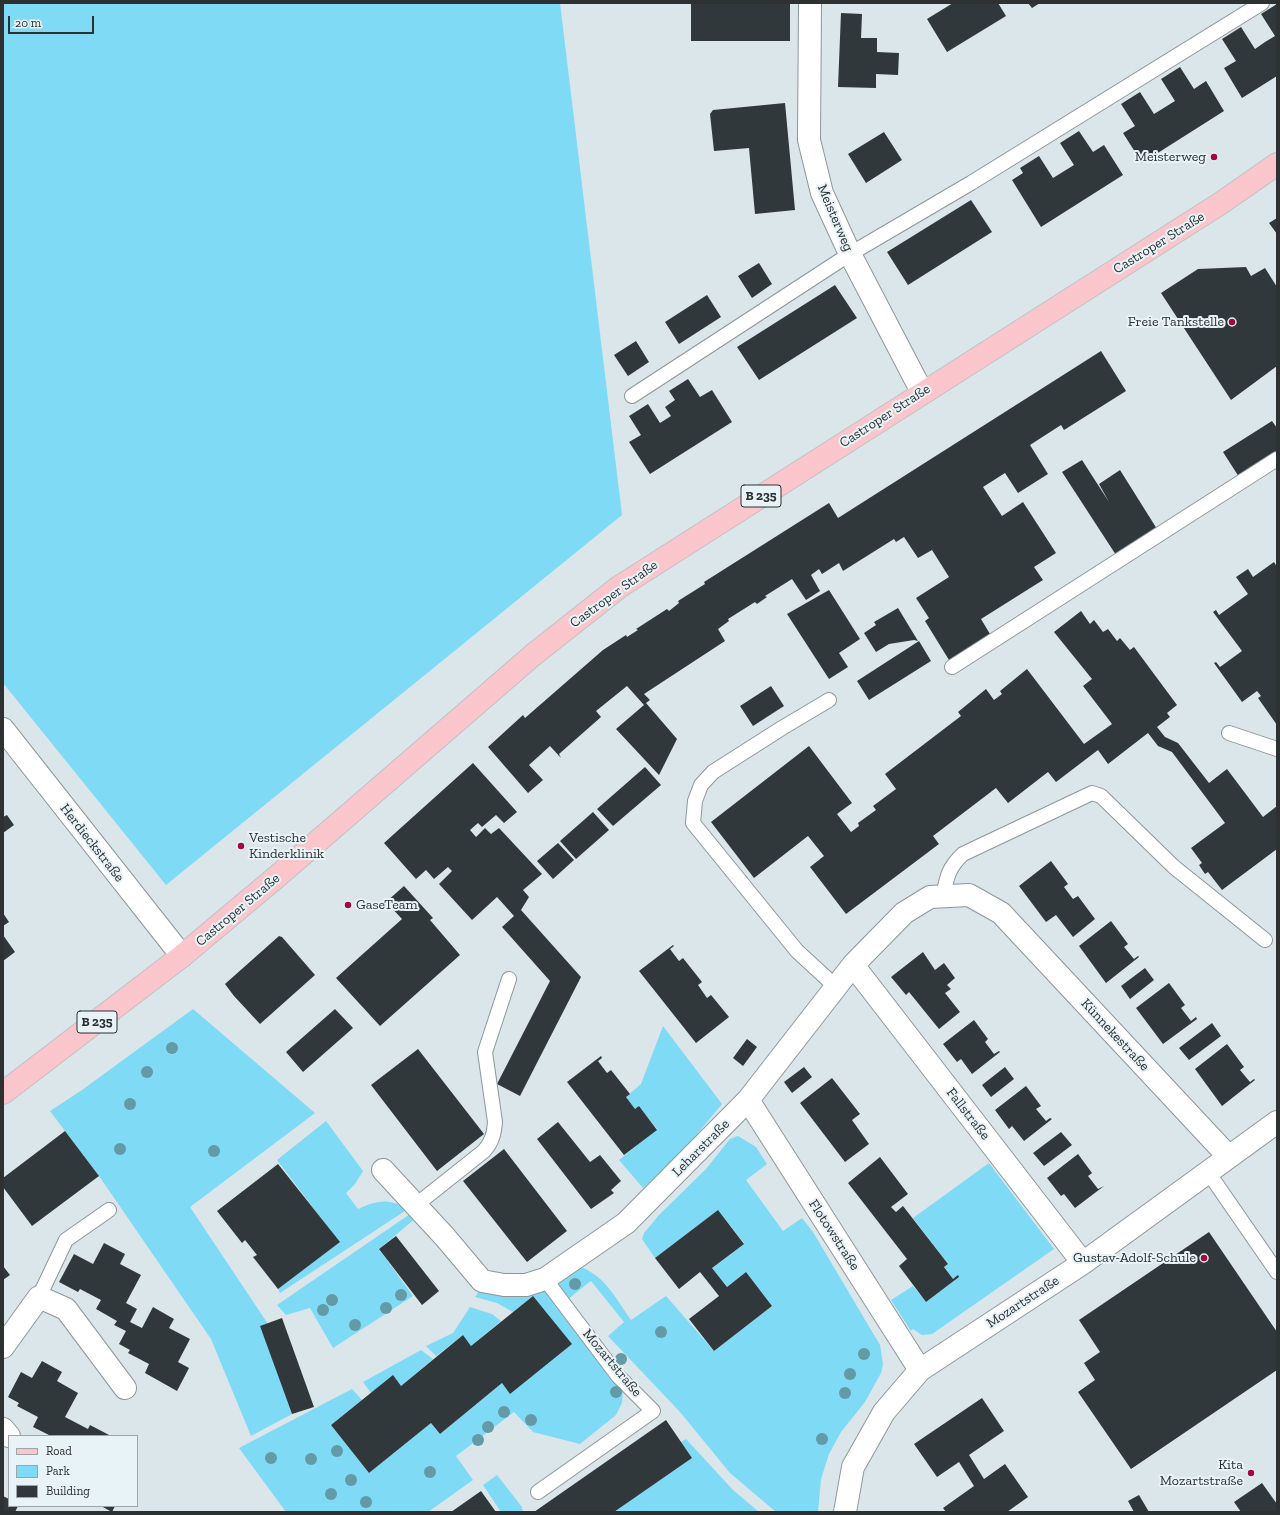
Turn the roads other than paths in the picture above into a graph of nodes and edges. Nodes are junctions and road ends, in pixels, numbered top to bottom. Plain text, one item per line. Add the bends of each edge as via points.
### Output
1 (810, 3) edge
2 (1262, 3) edge
3 (1277, 164) edge
4 (850, 254) junction
5 (922, 392) junction
6 (632, 396) dead end
7 (1277, 459) edge
8 (952, 666) dead end
9 (829, 700) dead end
10 (3, 730) edge
11 (1229, 733) dead end
12 (1277, 749) edge
13 (943, 896) junction
14 (1001, 913) joint
15 (1265, 940) dead end
16 (182, 956) junction
17 (853, 965) junction
18 (509, 979) dead end
19 (836, 986) junction
20 (3, 1093) edge
21 (748, 1100) junction
22 (1277, 1122) edge
23 (1229, 1157) junction
24 (383, 1170) dead end
25 (1208, 1172) junction
26 (416, 1205) junction
27 (109, 1210) dead end
28 (1083, 1263) junction
29 (1277, 1272) edge
30 (545, 1279) junction
31 (39, 1297) junction
32 (3, 1347) edge
33 (920, 1370) junction
34 (125, 1388) dead end
35 (538, 1492) dead end
36 (845, 1512) edge

1 - 4 street, Meisterweg via 810,140 822,193
2 - 4 lane via 971,183
3 - 5 main road, Castroper Straße / B 235 via 1221,203
4 - 5 street, Meisterweg
4 - 6 lane
5 - 16 main road, Castroper Straße / B 235 via 619,587 533,654
7 - 8 lane
9 - 19 lane via 713,772 701,785 695,801 693,822 797,951
10 - 16 street, Herdieckstraße
11 - 12 lane
13 - 14 street, Leharstraße via 969,895
13 - 15 lane via 948,872 963,854 1092,793 1101,796 1174,867
13 - 17 street, Leharstraße via 930,897 904,913
14 - 23 street, Künnekestraße
16 - 20 main road, Castroper Straße / B 235
17 - 19 street, Leharstraße
17 - 28 street, Fallstraße
18 - 26 lane via 485,1052 495,1122 491,1143
19 - 21 street, Leharstraße
21 - 30 street, Leharstraße via 626,1224
21 - 33 street, Flotowstraße
22 - 23 street, Mozartstraße
23 - 25 street, Mozartstraße
24 - 26 street, Leharstraße
25 - 28 street, Mozartstraße
25 - 29 lane
26 - 30 street, Leharstraße via 482,1281 526,1285
27 - 31 lane via 66,1240
28 - 33 street, Mozartstraße
30 - 35 lane, Mozartstraße via 618,1376 653,1411
31 - 32 street
31 - 34 street via 66,1309
33 - 36 street, Mozartstraße via 884,1412 854,1467

